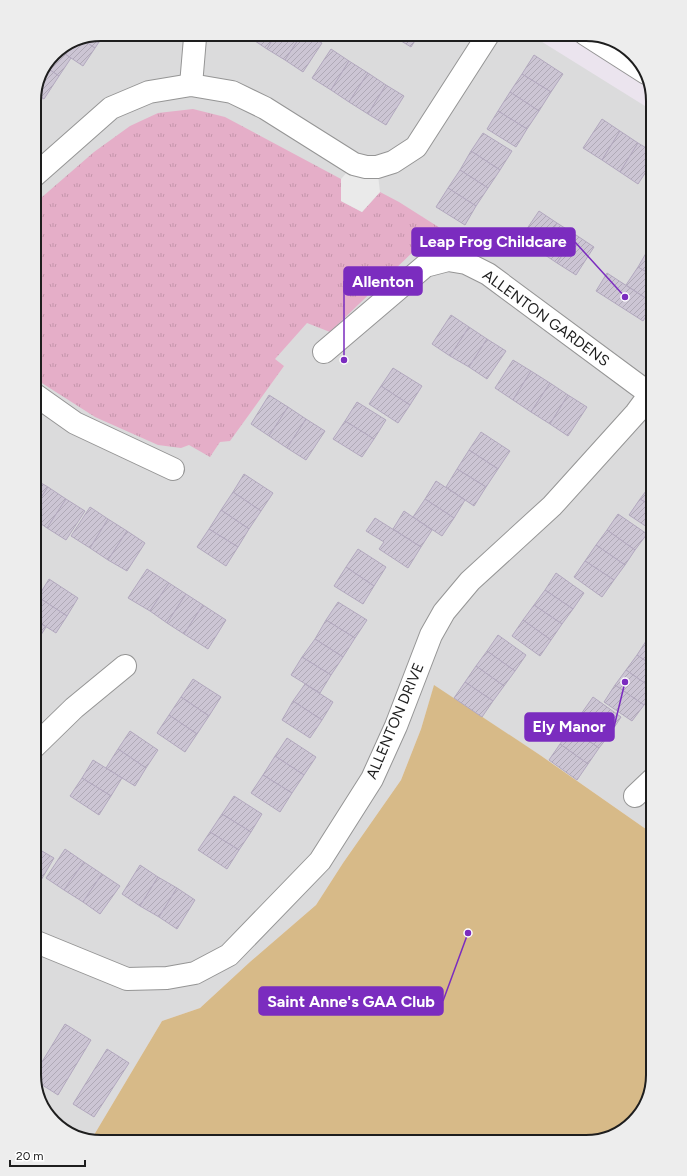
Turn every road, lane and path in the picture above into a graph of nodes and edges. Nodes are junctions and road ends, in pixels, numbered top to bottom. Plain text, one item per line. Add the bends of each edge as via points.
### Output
1 (195, 41) edge
2 (484, 41) edge
3 (598, 42) edge
4 (634, 65) edge
5 (191, 85) junction
6 (41, 166) edge
7 (324, 352) dead end
8 (646, 388) edge
9 (41, 399) edge
10 (646, 399) edge
11 (173, 469) dead end
12 (125, 666) dead end
13 (41, 740) edge
14 (646, 786) edge
15 (635, 796) dead end
16 (41, 944) edge

1 - 5 street
2 - 5 street via 416,147 392,162 377,167 354,164 265,108 232,92
3 - 4 street
5 - 6 street via 149,92 111,108
7 - 8 street, ALLENTON GARDENS via 425,266 448,260 466,263 488,274
9 - 11 street via 75,423
10 - 16 street, ALLENTON DRIVE via 552,506 470,581 444,612 431,635 396,726 368,784 320,860 229,955 195,974 127,979
12 - 13 street via 74,708
14 - 15 street

